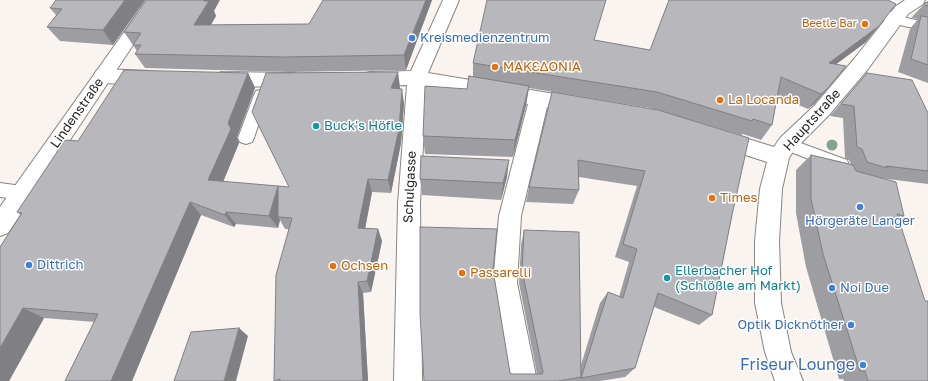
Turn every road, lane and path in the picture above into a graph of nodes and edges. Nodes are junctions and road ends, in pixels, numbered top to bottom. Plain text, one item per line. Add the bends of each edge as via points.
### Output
1 (155, 0) edge
2 (451, 0) edge
3 (860, 0) edge
4 (914, 1) edge
5 (895, 20) junction
6 (928, 27) edge
7 (103, 76) junction
8 (164, 78) edge
9 (201, 78) edge
10 (416, 78) junction
11 (353, 79) edge
12 (267, 80) junction
13 (314, 80) edge
14 (539, 98) junction
15 (597, 108) edge
16 (703, 133) edge
17 (246, 138) dead end
18 (783, 150) junction
19 (846, 179) edge
20 (0, 190) edge
21 (22, 193) junction
22 (0, 226) edge
23 (408, 381) edge
24 (523, 381) edge
25 (789, 381) edge

1 - 7 street, Lindenstraße
2 - 10 street, Schulgasse
3 - 5 lane
4 - 5 street, Hauptstraße via 902,10
5 - 6 lane
5 - 18 street, Hauptstraße via 822,110
7 - 8 street
7 - 21 street, Lindenstraße
9 - 12 street
10 - 11 street
10 - 14 street
10 - 23 street, Schulgasse via 419,164 408,204
12 - 13 street
12 - 17 lane
14 - 15 street
14 - 24 street via 514,167 505,283
16 - 18 street
18 - 19 lane via 842,166
18 - 25 street, Hauptstraße via 771,189 767,241 768,303 778,352
20 - 21 lane
21 - 22 street, Lindenstraße

